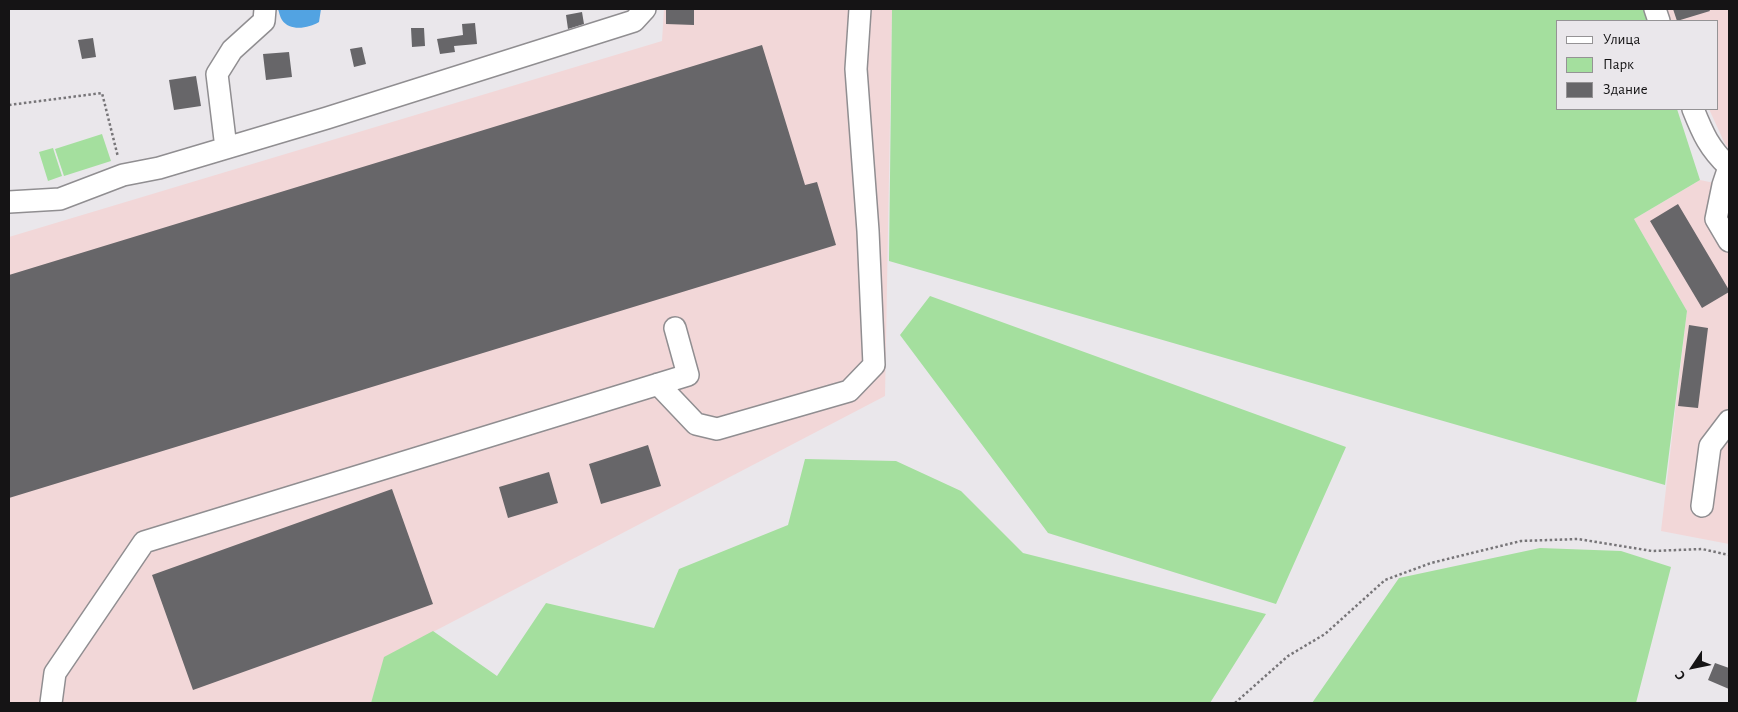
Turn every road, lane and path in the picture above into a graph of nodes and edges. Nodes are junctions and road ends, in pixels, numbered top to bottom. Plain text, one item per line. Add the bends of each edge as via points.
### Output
1 (265, 9) edge
2 (645, 9) edge
3 (860, 9) edge
4 (9, 105) edge
5 (1693, 110) edge
6 (226, 148) junction
7 (1729, 167) edge
8 (123, 175) junction
9 (9, 202) edge
10 (1729, 241) edge
11 (675, 328) dead end
12 (658, 384) junction
13 (1729, 421) edge
14 (1702, 506) dead end
15 (1729, 555) edge
16 (51, 703) edge
17 (1235, 703) edge

1 - 6 street via 264,21 232,50 217,74
2 - 6 street via 634,22
3 - 12 street via 856,69 874,365 848,391 717,429 696,424
4 - 8 path via 102,92
5 - 7 street via 1715,154
6 - 8 street
7 - 10 street via 1716,219
8 - 9 street via 60,199
11 - 12 street via 688,375
12 - 16 street via 144,542 55,673
13 - 14 street via 1710,446
15 - 17 path via 1702,549 1652,551 1578,540 1522,541 1430,563 1385,580 1324,634 1288,656

